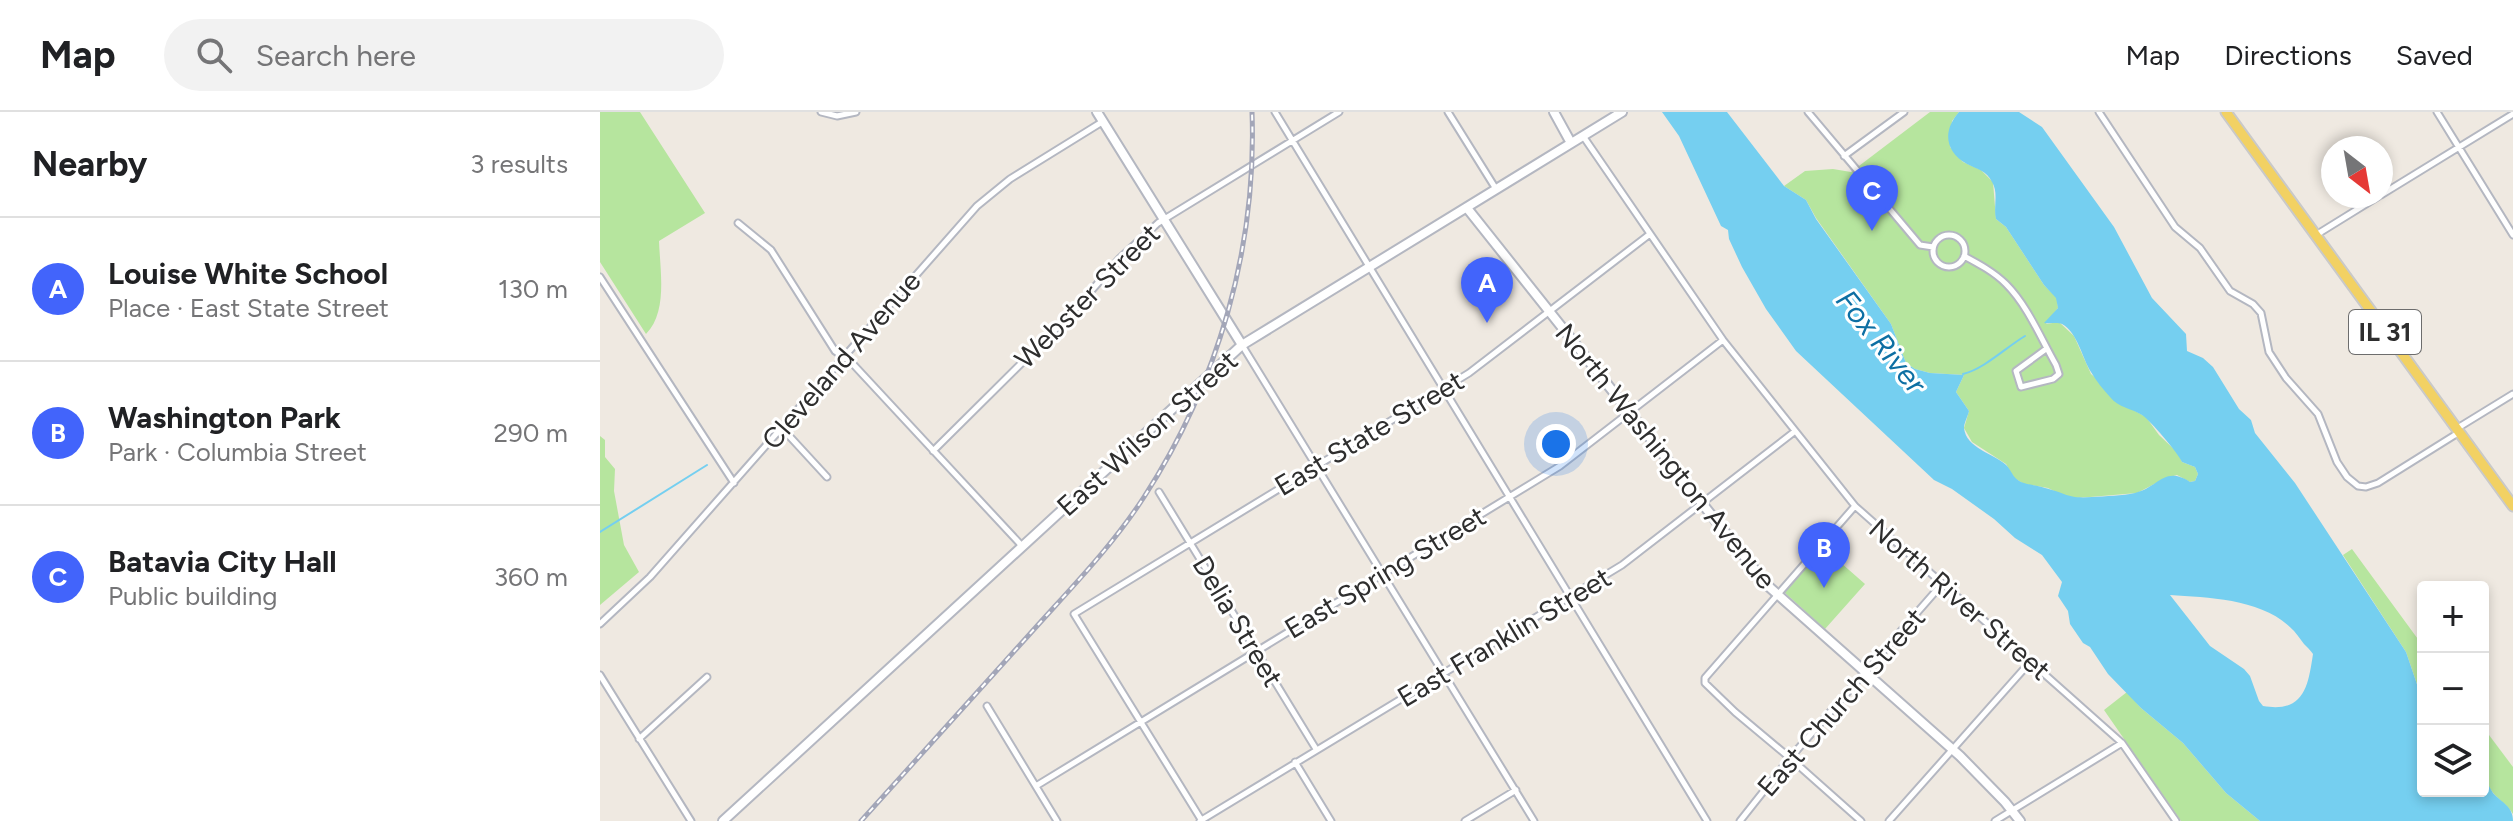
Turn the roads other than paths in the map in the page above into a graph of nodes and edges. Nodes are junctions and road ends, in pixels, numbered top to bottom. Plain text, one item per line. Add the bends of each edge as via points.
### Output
1 (821, 112) edge
2 (856, 112) edge
3 (1097, 112) edge
4 (1275, 112) edge
5 (1339, 112) edge
6 (1448, 112) edge
7 (1554, 112) edge
8 (1622, 112) edge
9 (1808, 112) edge
10 (1904, 112) edge
11 (2099, 112) edge
12 (2226, 112) edge
13 (2437, 112) edge
14 (2513, 114) edge
15 (1103, 121) junction
16 (1583, 136) junction
17 (1292, 140) junction
18 (1571, 143) junction
19 (2459, 147) junction
20 (1844, 156) junction
21 (2393, 188) edge
22 (1496, 189) junction
23 (1467, 208) junction
24 (2360, 208) edge
25 (1164, 219) junction
26 (738, 223) dead end
27 (1650, 234) junction
28 (2316, 235) junction
29 (2513, 235) edge
30 (1933, 247) junction
31 (1964, 256) junction
32 (1370, 266) junction
33 (600, 277) edge
34 (603, 288) edge
35 (1550, 312) junction
36 (1723, 340) junction
37 (1242, 345) junction
38 (2046, 349) junction
39 (843, 356) junction
40 (1444, 389) junction
41 (2513, 394) edge
42 (1628, 413) junction
43 (781, 427) junction
44 (2456, 431) junction
45 (1794, 432) junction
46 (933, 451) junction
47 (1316, 465) junction
48 (827, 477) dead end
49 (734, 483) junction
50 (1159, 492) dead end
51 (1510, 497) junction
52 (1701, 504) junction
53 (1855, 506) junction
54 (2513, 506) edge
55 (1190, 542) junction
56 (1022, 546) junction
57 (1382, 573) junction
58 (1942, 584) junction
59 (1776, 594) junction
60 (1571, 596) junction
61 (600, 624) edge
62 (1256, 651) junction
63 (2031, 661) junction
64 (1865, 672) junction
65 (1444, 674) junction
66 (600, 675) edge
67 (707, 677) dead end
68 (987, 706) dead end
69 (1141, 722) junction
70 (639, 739) junction
71 (2122, 743) junction
72 (1316, 749) junction
73 (1953, 750) junction
74 (1790, 758) junction
75 (1295, 762) junction
76 (1036, 786) junction
77 (1516, 790) junction
78 (2012, 811) junction
79 (691, 821) edge
80 (723, 821) edge
81 (1057, 821) edge
82 (1201, 821) edge
83 (1331, 821) edge
84 (1465, 821) edge
85 (1534, 821) edge
86 (1707, 821) edge
87 (1740, 821) edge
88 (1861, 821) edge
89 (1889, 821) edge
90 (1995, 821) edge
91 (2020, 821) edge
92 (2176, 821) edge

1 - 2 street
3 - 15 street
4 - 17 street
5 - 17 street, Webster Street
6 - 22 street
7 - 18 street
8 - 16 street, East Wilson Street
9 - 20 street
10 - 20 street
11 - 44 street via 2175,227 2200,248 2230,291 2261,313 2269,352 2318,414 2347,477 2358,486 2378,483
12 - 28 main road, IL 31
13 - 19 street
14 - 19 street
15 - 25 street
15 - 39 street, Cleveland Avenue via 992,191
16 - 18 street, East Wilson Street
16 - 27 street, North River Street
17 - 25 street, Webster Street
17 - 32 street
18 - 22 street, East Wilson Street
19 - 21 street
19 - 29 street
20 - 30 street via 1920,245
22 - 23 street, East Wilson Street
23 - 32 street, East Wilson Street
23 - 35 street, North Washington Avenue
24 - 28 street
25 - 37 street
25 - 46 street, Webster Street
26 - 39 street via 771,250
27 - 35 street, East State Street
27 - 36 street, North River Street
28 - 44 main road, IL 31
30 - 31 street via 1934,258 1945,267 1959,264
30 - 31 street via 1944,236 1954,236 1962,243
31 - 38 street via 2009,287
32 - 37 street, East Wilson Street
32 - 40 street
33 - 34 street
34 - 49 street
35 - 40 street, East State Street
35 - 42 street, North Washington Avenue
36 - 42 street, East Spring Street
36 - 45 street, North River Street
37 - 47 street
37 - 56 street, East Wilson Street
38 - 38 street via 2059,374 2021,387 2016,371
39 - 43 street, Cleveland Avenue
39 - 46 street
40 - 47 street, East State Street
40 - 51 street
41 - 44 street
42 - 51 street, East Spring Street
42 - 52 street, North Washington Avenue
43 - 48 street
43 - 49 street, Cleveland Avenue
44 - 54 main road, IL 31
45 - 52 street, East Franklin Street
45 - 53 street, North River Street
46 - 56 street
47 - 55 street, East State Street
47 - 57 street
49 - 61 street, Cleveland Avenue
50 - 55 street, Delia Street
51 - 57 street, East Spring Street
51 - 60 street
52 - 59 street, North Washington Avenue
52 - 60 street, East Franklin Street via 1622,565
53 - 58 street, North River Street
53 - 59 street
55 - 62 street, Delia Street
55 - 69 street, East State Street via 1074,614
56 - 80 street, East Wilson Street
57 - 62 street, East Spring Street
57 - 65 street
58 - 63 street, North River Street
58 - 64 street, East Church Street
59 - 64 street, North Washington Avenue
59 - 74 street via 1705,678 1735,712
60 - 65 street, East Franklin Street
60 - 86 street
62 - 69 street, East Spring Street
62 - 72 street, Delia Street
63 - 71 street, North River Street
63 - 73 street
64 - 73 street, North Washington Avenue
64 - 74 street, East Church Street
65 - 72 street, East Franklin Street
65 - 77 street
66 - 70 street
67 - 70 street
68 - 76 street
69 - 76 street, East Spring Street
69 - 82 street
70 - 79 street
71 - 78 street
71 - 92 street, North River Street
72 - 75 street, East Franklin Street
73 - 78 street, North Washington Avenue
73 - 89 street
74 - 87 street, East Church Street
74 - 88 street
75 - 82 street, East Franklin Street
75 - 83 street
76 - 81 street
77 - 84 street
77 - 85 street
78 - 90 street
78 - 91 street, North Washington Avenue

